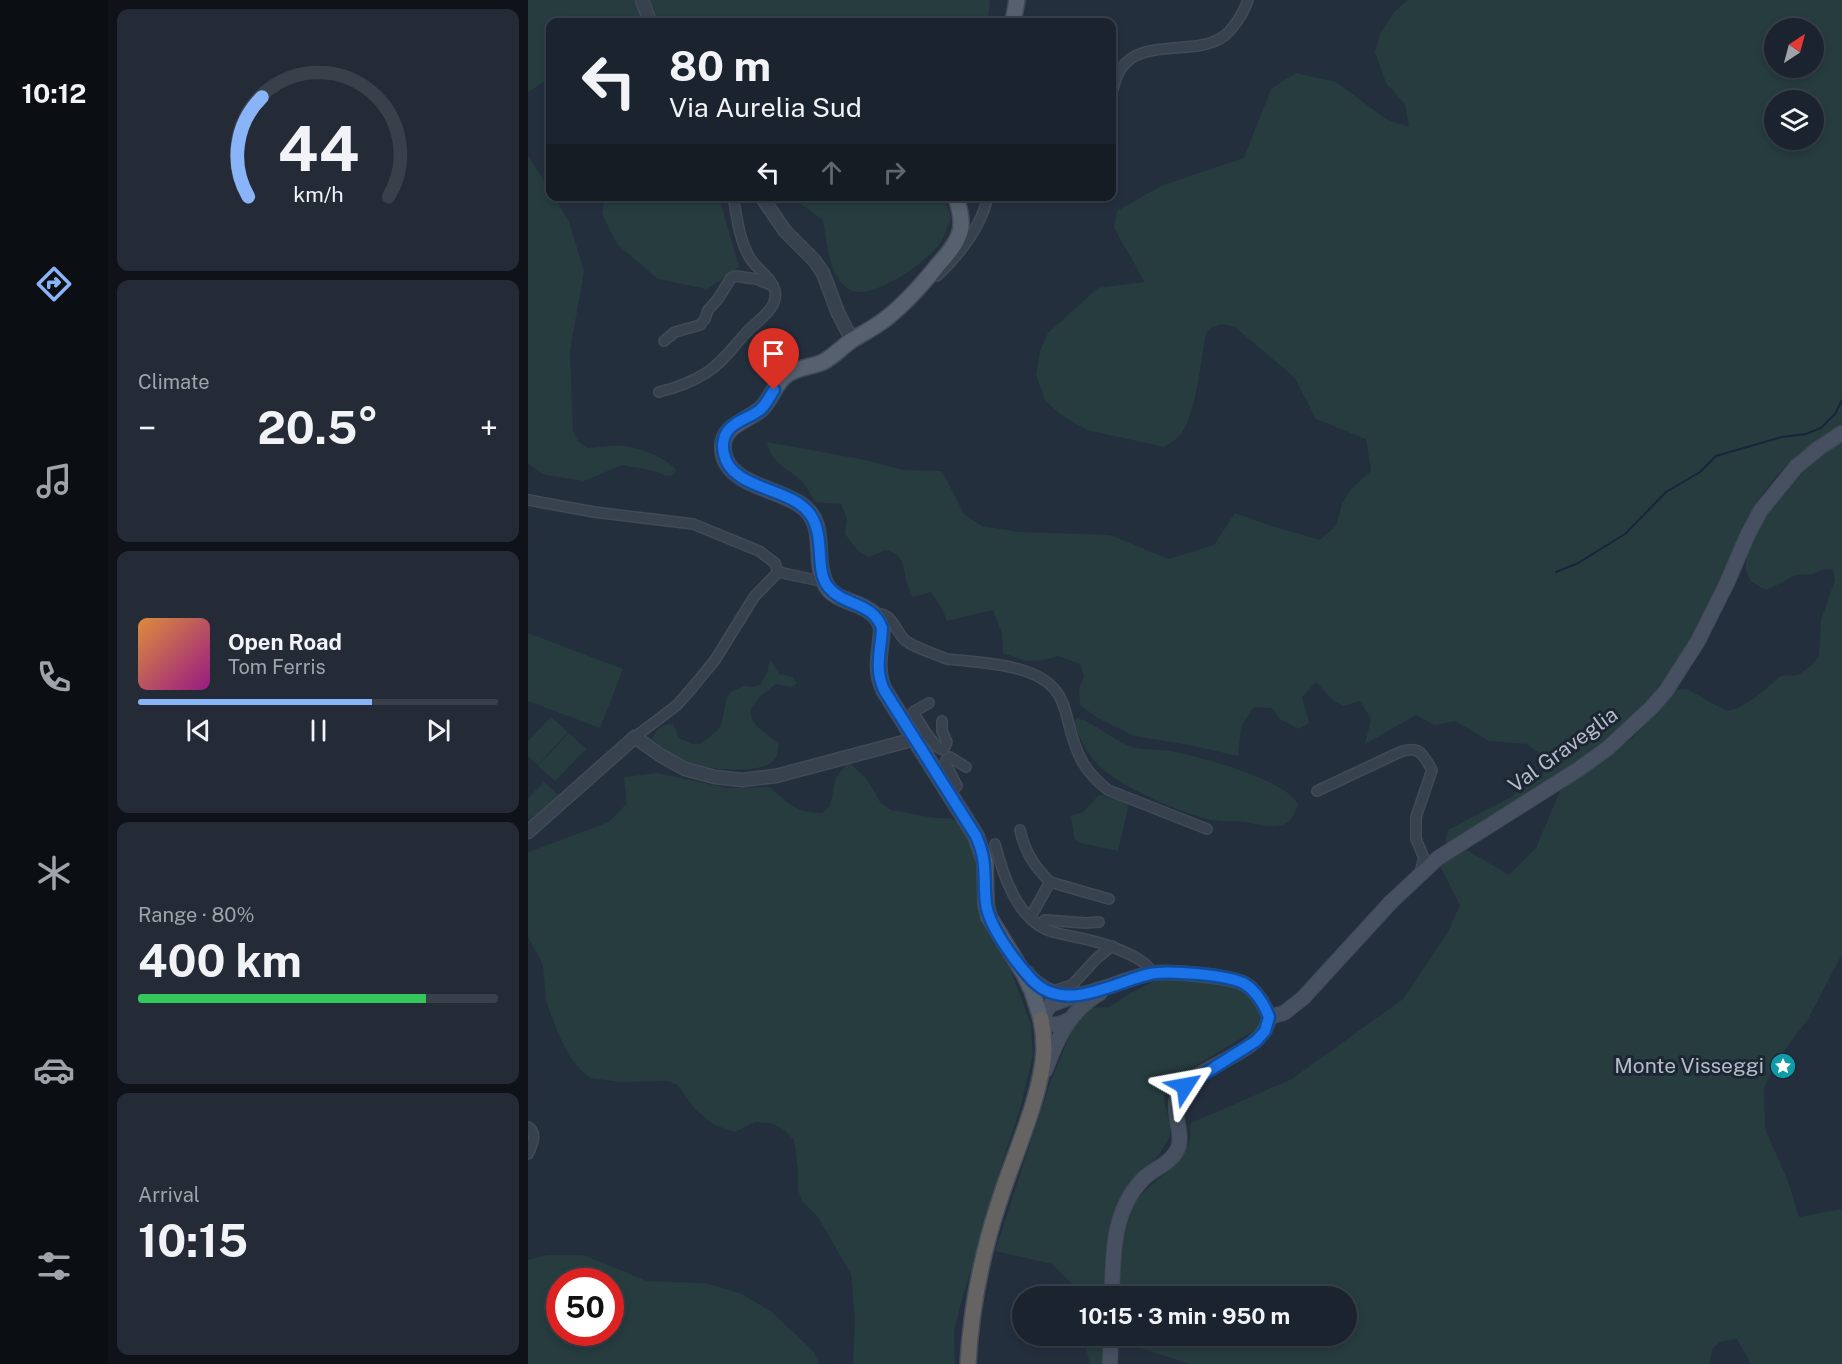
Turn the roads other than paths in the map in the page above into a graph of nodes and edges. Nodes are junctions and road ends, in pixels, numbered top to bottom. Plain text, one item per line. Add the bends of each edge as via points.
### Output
1 (642, 0) edge
2 (1017, 0) edge
3 (1248, 0) edge
4 (649, 18) edge
5 (1014, 18) edge
6 (1116, 82) edge
7 (734, 201) edge
8 (764, 201) edge
9 (957, 201) edge
10 (986, 201) edge
11 (922, 284) junction
12 (774, 286) junction
13 (852, 340) junction
14 (664, 341) dead end
15 (659, 392) dead end
16 (1842, 433) edge
17 (528, 500) edge
18 (778, 572) junction
19 (825, 582) junction
20 (873, 612) junction
21 (899, 632) junction
22 (881, 634) junction
23 (929, 703) dead end
24 (942, 721) dead end
25 (920, 736) junction
26 (635, 737) junction
27 (966, 767) dead end
28 (1317, 791) dead end
29 (949, 793) junction
30 (1207, 829) dead end
31 (1020, 830) dead end
32 (528, 832) edge
33 (995, 843) dead end
34 (1420, 873) junction
35 (1050, 882) junction
36 (1109, 899) dead end
37 (1030, 918) junction
38 (1099, 922) dead end
39 (1042, 927) junction
40 (1112, 946) junction
41 (1015, 958) junction
42 (1153, 973) junction
43 (1108, 988) junction
44 (1051, 992) junction
45 (1079, 995) junction
46 (1269, 1017) junction
47 (1041, 1018) junction
48 (1069, 1020) junction
49 (1036, 1092) junction
50 (528, 1126) edge
51 (528, 1154) edge
52 (1112, 1286) edge
53 (1111, 1346) edge
54 (968, 1364) edge
55 (1110, 1364) edge

1 - 4 street
2 - 5 main road
3 - 6 street via 1221,38 1146,51 1121,69
7 - 12 street via 750,258
8 - 13 street via 823,273
9 - 11 main road via 960,232 951,250
10 - 11 street via 981,219 962,248 938,276
11 - 13 main road via 881,323
12 - 14 street via 735,276 700,325 675,332
12 - 15 street via 775,299 770,309 730,353 707,373
13 - 19 main road via 821,363 788,374 761,409 728,431 723,447 725,459 736,474 790,498 810,514 818,529
16 - 34 main road, Val Graveglia via 1796,467 1761,510 1698,641 1651,708 1579,770 1458,844
17 - 18 street via 693,524 759,551 775,563
18 - 19 street
18 - 26 street via 754,597 715,660 692,688 677,705
19 - 20 main road via 834,593
20 - 21 street via 887,616
20 - 22 main road via 880,622
21 - 22 street
21 - 30 street via 908,642 947,659 1020,669 1049,684 1061,699 1075,747 1095,780 1108,790
22 - 25 main road via 879,679
23 - 25 street via 913,712
24 - 25 street via 947,742 943,750
25 - 26 street via 776,776 742,780 685,769
25 - 29 main road
26 - 32 street
27 - 29 street via 954,758 946,759 957,786
28 - 34 street via 1414,749 1432,770 1416,817 1416,839 1424,858
29 - 41 main road via 981,846 989,917
31 - 35 street via 1026,852
33 - 37 street via 1004,874
34 - 46 main road, Val Graveglia via 1304,998 1284,1013
35 - 36 street
35 - 37 street
37 - 39 street
38 - 39 street via 1045,920
39 - 40 street
40 - 42 street via 1138,958
40 - 44 street via 1072,985
41 - 44 main road via 1032,980
41 - 47 main road
42 - 43 main road
42 - 46 main road via 1241,982 1256,993
43 - 45 main road
43 - 48 main road via 1086,1002
44 - 45 main road
45 - 47 main road via 1056,1001
46 - 52 main road via 1265,1031 1256,1041 1180,1092 1176,1108 1180,1138 1176,1153 1138,1185 1120,1215
47 - 48 main road via 1054,1025
47 - 49 highway via 1044,1051
48 - 49 main road
49 - 54 highway via 980,1270
50 - 51 street via 534,1135
53 - 55 main road

